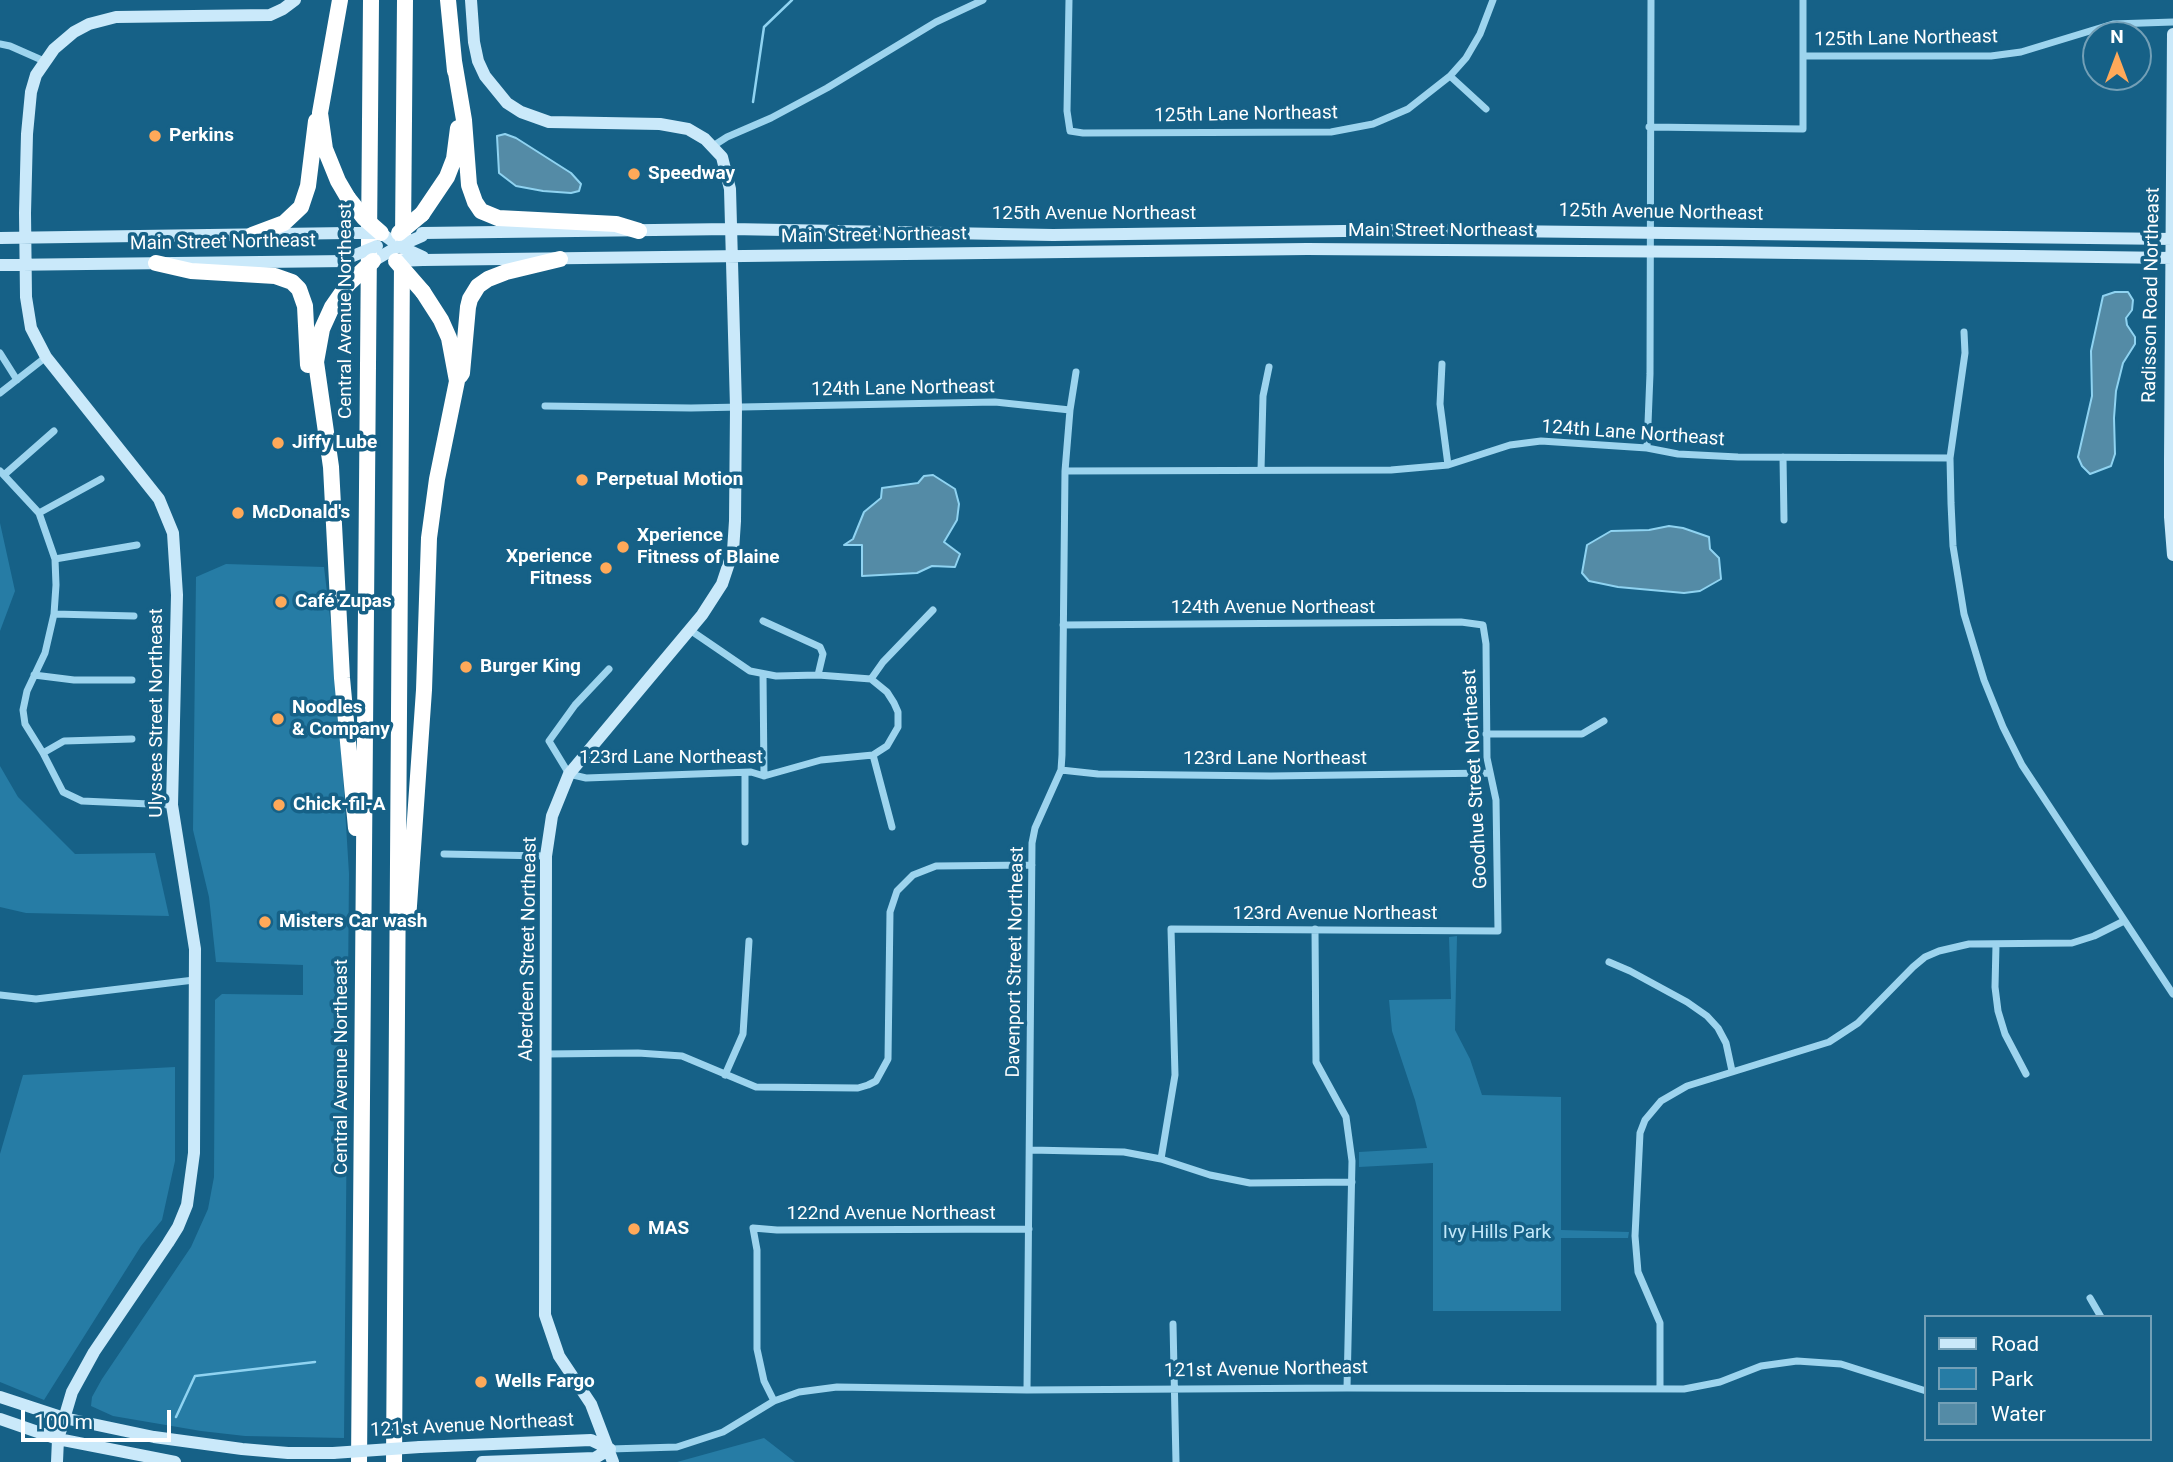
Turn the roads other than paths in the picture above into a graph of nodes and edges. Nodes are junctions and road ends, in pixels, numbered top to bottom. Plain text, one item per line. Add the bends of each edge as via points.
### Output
1 (295, 0) edge
2 (340, 0) edge
3 (371, 0) edge
4 (405, 0) edge
5 (448, 0) edge
6 (471, 0) edge
7 (984, 0) edge
8 (1069, 0) edge
9 (1493, 0) edge
10 (1651, 0) edge
11 (1803, 0) edge
12 (2173, 22) edge
13 (2173, 34) edge
14 (0, 44) edge
15 (1802, 56) junction
16 (44, 61) junction
17 (454, 61) junction
18 (1450, 76) junction
19 (1486, 109) dead end
20 (320, 113) junction
21 (1649, 127) junction
22 (713, 146) junction
23 (732, 229) junction
24 (639, 231) junction
25 (897, 232) joint
26 (1649, 232) junction
27 (252, 235) junction
28 (0, 238) edge
29 (26, 238) junction
30 (2172, 239) edge
31 (387, 246) junction
32 (1650, 252) junction
33 (1749, 253) joint
34 (732, 257) junction
35 (2172, 258) edge
36 (561, 259) junction
37 (156, 263) junction
38 (0, 265) edge
39 (26, 265) junction
40 (1964, 332) dead end
41 (0, 353) edge
42 (46, 357) junction
43 (1442, 365) dead end
44 (1269, 367) dead end
45 (1076, 372) dead end
46 (17, 380) junction
47 (457, 380) junction
48 (0, 393) edge
49 (545, 406) dead end
50 (736, 407) junction
51 (1070, 410) junction
52 (324, 422) junction
53 (54, 431) dead end
54 (1647, 448) junction
55 (1783, 457) junction
56 (1950, 458) junction
57 (1448, 464) junction
58 (1261, 470) junction
59 (1065, 471) junction
60 (2, 473) edge
61 (101, 479) dead end
62 (39, 513) junction
63 (1784, 520) dead end
64 (137, 545) dead end
65 (2173, 555) edge
66 (55, 558) junction
67 (933, 610) dead end
68 (54, 614) junction
69 (134, 616) dead end
70 (763, 621) dead end
71 (1063, 625) junction
72 (1483, 625) joint
73 (690, 630) junction
74 (609, 669) dead end
75 (763, 674) junction
76 (34, 675) junction
77 (818, 675) junction
78 (871, 679) junction
79 (132, 680) dead end
80 (1604, 721) dead end
81 (1486, 734) junction
82 (132, 739) dead end
83 (43, 753) junction
84 (873, 755) junction
85 (1061, 770) junction
86 (744, 773) junction
87 (1490, 773) junction
88 (569, 774) junction
89 (764, 776) junction
90 (172, 805) junction
91 (892, 827) dead end
92 (746, 842) dead end
93 (444, 854) dead end
94 (546, 856) junction
95 (1032, 865) junction
96 (364, 886) junction
97 (2124, 921) junction
98 (1315, 929) junction
99 (1498, 931) joint
100 (749, 940) dead end
101 (1996, 944) junction
102 (1609, 962) dead end
103 (194, 980) junction
104 (0, 995) edge
105 (398, 995) junction
106 (2173, 995) edge
107 (546, 1054) junction
108 (1732, 1071) junction
109 (2026, 1074) dead end
110 (725, 1075) junction
111 (1030, 1150) junction
112 (1161, 1159) junction
113 (1352, 1182) junction
114 (1029, 1229) junction
115 (2090, 1298) dead end
116 (2100, 1315) edge
117 (1173, 1324) dead end
118 (1347, 1388) junction
119 (1660, 1389) junction
120 (1027, 1391) junction
121 (1174, 1391) junction
122 (1924, 1391) edge
123 (0, 1397) edge
124 (774, 1401) junction
125 (64, 1418) junction
126 (0, 1419) edge
127 (58, 1439) junction
128 (612, 1455) edge
129 (57, 1462) edge
130 (175, 1462) edge
131 (359, 1462) edge
132 (394, 1462) edge
133 (482, 1462) edge
134 (1175, 1462) edge

1 - 16 street via 270,15 102,19 63,40
2 - 20 highway
3 - 96 highway, Central Avenue Northeast
4 - 105 highway
5 - 17 highway
6 - 22 street via 481,69 496,92 521,112 549,122 681,126
7 - 22 street
8 - 18 street, 125th Lane Northeast via 1070,131 1331,132 1373,124 1408,109
9 - 18 street via 1480,34
10 - 21 street
11 - 15 street
12 - 15 street, 125th Lane Northeast via 2113,24 2021,52 1991,56
13 - 30 street, Radisson Road Northeast
14 - 16 street
15 - 21 street via 1803,129
16 - 29 street, Ulysses Street Northeast via 36,75 29,111
17 - 24 highway via 470,185 481,211 499,218 616,224
17 - 31 highway, bridge via 458,121 454,159 422,214
18 - 19 street
20 - 27 highway via 313,125 308,186 301,207 284,223
20 - 31 highway, bridge via 334,173
21 - 26 street
22 - 23 street via 729,180
23 - 24 street, Main Street Northeast
23 - 25 street, Main Street Northeast
23 - 34 street, Aberdeen Street Northeast
24 - 31 street, Main Street Northeast, bridge via 425,234
25 - 26 street, 125th Avenue Northeast
26 - 30 street, 125th Avenue Northeast
26 - 32 street
27 - 29 street, Main Street Northeast
27 - 31 street, Main Street Northeast, bridge via 345,235
28 - 29 street, Main Street Northeast
29 - 39 street, Ulysses Street Northeast
30 - 35 street, Radisson Road Northeast
31 - 36 street, Main Street Northeast, bridge via 425,259
31 - 37 street, Main Street Northeast, bridge via 346,260
31 - 47 highway, bridge via 442,320
31 - 52 highway, bridge via 348,284 328,314 318,345
32 - 33 street, Main Street Northeast
32 - 34 street, Main Street Northeast via 1307,249
32 - 54 street
33 - 35 street, 125th Avenue Northeast
34 - 36 street, Main Street Northeast
34 - 50 street, Aberdeen Street Northeast
35 - 65 street, Radisson Road Northeast via 2169,517
36 - 47 highway via 506,272 478,286 470,299 462,373
37 - 39 street, Main Street Northeast
37 - 52 highway via 191,271 275,276 296,286 305,306 308,366
38 - 39 street, Main Street Northeast
39 - 42 street, Ulysses Street Northeast via 28,318
40 - 56 street
41 - 46 street
42 - 46 street
42 - 90 street, Ulysses Street Northeast via 159,499 173,533 177,595
43 - 57 street via 1440,404
44 - 58 street via 1263,396
45 - 51 street, Davenport Street Northeast
46 - 48 street
47 - 105 highway via 429,538 423,703 406,947
49 - 50 street, 124th Lane Northeast
50 - 51 street, 124th Lane Northeast via 995,402
50 - 73 street, Aberdeen Street Northeast via 733,551 722,584
51 - 59 street, Davenport Street Northeast
52 - 96 highway via 331,467 341,664
53 - 60 street
54 - 55 street, 124th Lane Northeast
54 - 57 street, 124th Lane Northeast via 1524,442
55 - 56 street, 124th Lane Northeast
55 - 63 street
56 - 97 street via 1953,546 1964,614 1993,704 2022,765
57 - 58 street, 124th Lane Northeast via 1391,470
58 - 59 street, 124th Lane Northeast
59 - 71 street, Davenport Street Northeast
60 - 62 street
61 - 62 street
62 - 66 street
64 - 66 street
66 - 68 street
67 - 78 street
68 - 69 street
68 - 76 street via 45,653
70 - 77 street via 820,647
71 - 72 street, 124th Avenue Northeast
71 - 85 street, Davenport Street Northeast
72 - 81 street, Goodhue Street Northeast
73 - 75 street via 750,671
73 - 88 street, Aberdeen Street Northeast
74 - 88 street via 549,741
75 - 77 street
75 - 89 street
76 - 79 street
76 - 83 street via 23,710 25,724
77 - 78 street
78 - 84 street via 887,692 898,712 898,727 887,746
80 - 81 street via 1582,734
81 - 87 street, Goodhue Street Northeast
82 - 83 street via 64,741
83 - 90 street via 62,792 82,802
84 - 89 street, 123rd Lane Northeast via 821,760
84 - 91 street
85 - 87 street, 123rd Lane Northeast via 1098,774
85 - 95 street, Davenport Street Northeast via 1035,828
86 - 88 street, 123rd Lane Northeast via 586,778
86 - 89 street, 123rd Lane Northeast
86 - 92 street
87 - 99 street, Goodhue Street Northeast via 1496,800
88 - 94 street, Aberdeen Street Northeast via 552,816
90 - 103 street, Ulysses Street Northeast via 195,949
93 - 94 street
94 - 107 street, Aberdeen Street Northeast
95 - 110 street via 936,866 923,869 897,891 890,912 888,1059 876,1081 858,1088 769,1088
95 - 111 street, Davenport Street Northeast
96 - 131 highway, Central Avenue Northeast
97 - 101 street via 2072,943
97 - 106 street
98 - 99 street, 123rd Avenue Northeast
98 - 112 street, 123rd Avenue Northeast via 1171,929 1175,1075
98 - 113 street via 1316,1062 1346,1117
100 - 110 street via 743,1034
101 - 108 street via 1969,944 1925,957 1858,1023 1829,1042
101 - 109 street via 1998,1011
102 - 108 street via 1707,1016 1726,1043
103 - 104 street via 36,999
103 - 125 street, Ulysses Street Northeast via 194,1153 187,1205 168,1243 94,1352
105 - 132 highway
107 - 110 street via 682,1056
107 - 128 street, Aberdeen Street Northeast via 545,1315 559,1356 591,1404
108 - 119 street via 1670,1094 1645,1120 1638,1144 1638,1272 1660,1322
111 - 112 street via 1124,1152
111 - 114 street, Davenport Street Northeast
112 - 113 street via 1250,1183
113 - 118 street
114 - 120 street, Davenport Street Northeast
114 - 124 street, 122nd Avenue Northeast via 753,1228 757,1349
115 - 116 street
117 - 121 street
118 - 119 street, 121st Avenue Northeast
118 - 121 street, 121st Avenue Northeast
119 - 122 street, 121st Avenue Northeast via 1702,1387 1761,1366 1809,1361 1851,1366
120 - 121 street, 121st Avenue Northeast
120 - 124 street, 121st Avenue Northeast via 827,1388
121 - 134 street
123 - 125 street, 121st Avenue Northeast
124 - 128 street, 121st Avenue Northeast via 723,1432 695,1442
125 - 127 street, Ulysses Street Northeast
125 - 128 street, 121st Avenue Northeast, bridge via 198,1444 288,1453 591,1440
126 - 127 street
127 - 129 street, Ulysses Street Northeast
127 - 130 street
128 - 133 street, 121st Avenue Northeast

